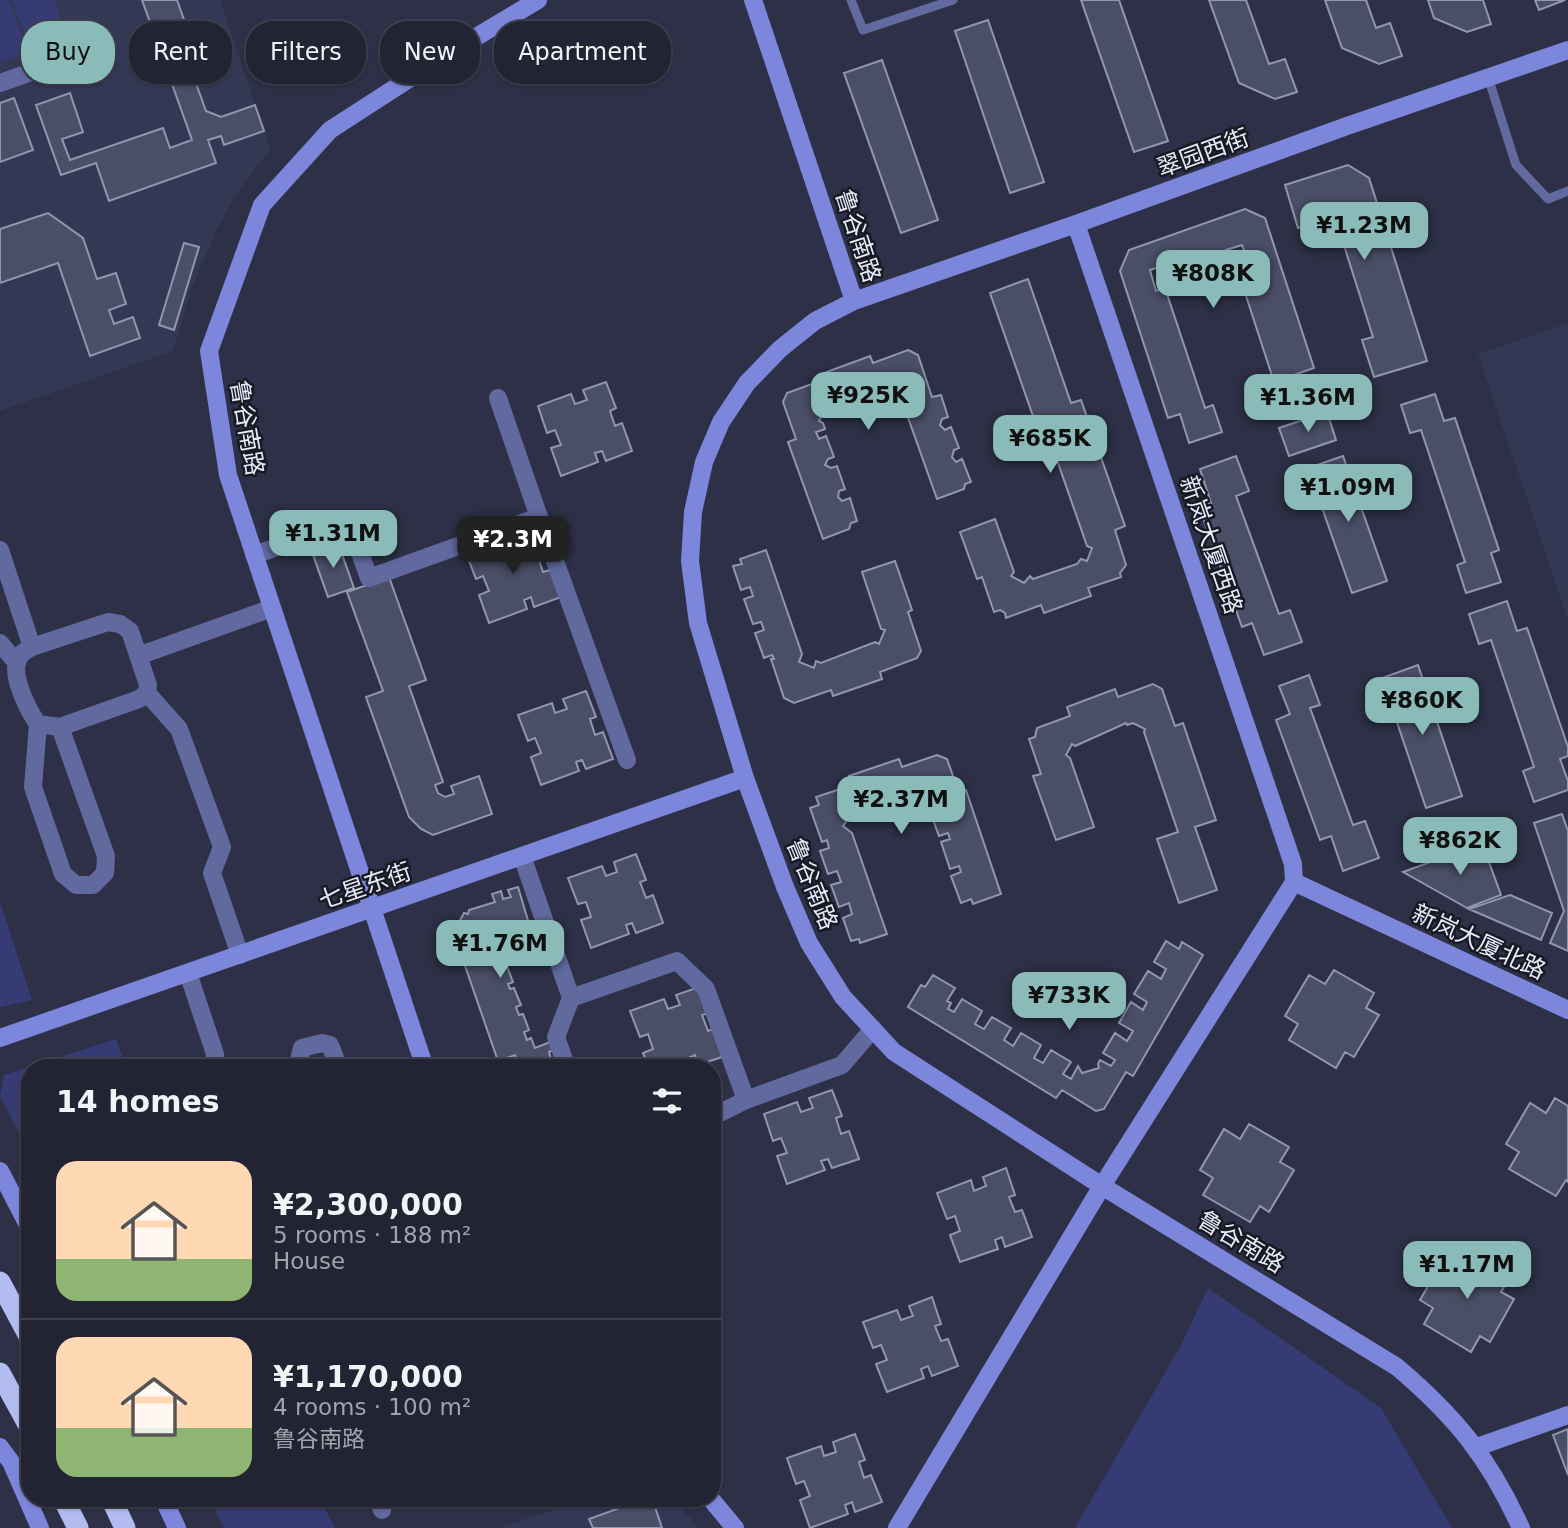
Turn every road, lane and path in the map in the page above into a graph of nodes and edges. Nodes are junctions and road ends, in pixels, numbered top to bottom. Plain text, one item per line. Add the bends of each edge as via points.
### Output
1 (538, 0) edge
2 (753, 0) edge
3 (850, 0) edge
4 (953, 0) edge
5 (1568, 50) edge
6 (21, 76) edge
7 (1488, 77) junction
8 (0, 83) edge
9 (1568, 191) edge
10 (1076, 224) junction
11 (854, 301) junction
12 (498, 398) dead end
13 (538, 517) junction
14 (0, 550) edge
15 (254, 555) junction
16 (272, 608) junction
17 (0, 643) edge
18 (32, 647) junction
19 (138, 656) junction
20 (17, 663) junction
21 (147, 693) junction
22 (38, 724) junction
23 (60, 727) junction
24 (627, 760) dead end
25 (745, 778) junction
26 (522, 856) junction
27 (1294, 882) junction
28 (372, 909) junction
29 (240, 955) junction
30 (188, 973) junction
31 (571, 998) junction
32 (1568, 1010) edge
33 (873, 1029) junction
34 (0, 1038) edge
35 (215, 1059) edge
36 (299, 1059) edge
37 (335, 1059) edge
38 (422, 1059) edge
39 (564, 1059) edge
40 (746, 1100) junction
41 (721, 1112) edge
42 (0, 1171) edge
43 (1102, 1186) junction
44 (21, 1212) edge
45 (0, 1282) edge
46 (21, 1321) edge
47 (0, 1373) edge
48 (21, 1412) edge
49 (1568, 1415) edge
50 (0, 1447) edge
51 (1477, 1447) junction
52 (21, 1485) edge
53 (31, 1507) edge
54 (68, 1507) edge
55 (115, 1507) edge
56 (167, 1507) edge
57 (718, 1507) edge
58 (40, 1528) edge
59 (78, 1528) edge
60 (125, 1528) edge
61 (177, 1528) edge
62 (735, 1528) edge
63 (897, 1528) edge
64 (1521, 1528) edge

1 - 15 street, 鲁谷南路 via 330,130 262,205 209,351 228,475
2 - 11 street, 鲁谷南路
3 - 4 lane via 863,30
5 - 7 street, 翠园西街
6 - 8 street
7 - 9 lane via 1516,165 1548,199
7 - 10 street, 翠园西街
10 - 11 street, 翠园西街
10 - 27 street, 新岚大厦西路 via 1293,864
11 - 25 street, 鲁谷南路 via 815,321 747,383 721,422 704,461 693,512 690,561 698,623
12 - 13 street
13 - 15 street via 369,578 349,522
13 - 24 street
14 - 18 street
15 - 16 street, 鲁谷南路
16 - 19 street
16 - 28 street, 鲁谷南路
17 - 20 street
18 - 19 street via 108,622 130,631
18 - 20 street
19 - 21 street
20 - 22 street via 16,675
21 - 23 street
21 - 29 street via 179,729 222,846 212,873
22 - 23 street
22 - 23 street via 33,787 64,874 76,885 93,885 106,873 106,856
25 - 26 street, 七星东街
25 - 33 street, 鲁谷南路 via 809,943 843,997
26 - 28 street, 七星东街
26 - 31 street
27 - 32 street, 新岚大厦北路
27 - 43 street
28 - 29 street, 七星东街
28 - 38 street, 鲁谷南路
29 - 30 street, 七星东街
30 - 34 street, 七星东街
30 - 35 street
31 - 39 street via 556,1037
31 - 40 street via 677,961 706,989
33 - 40 street via 842,1065
33 - 43 street, 鲁谷南路 via 894,1052
36 - 37 street via 302,1048 322,1043 330,1045
40 - 41 street
42 - 44 street
43 - 51 street, 鲁谷南路 via 1397,1367
43 - 63 street
45 - 46 highway
47 - 48 highway
49 - 51 street
50 - 52 street
51 - 64 street, 鲁谷南路
53 - 58 street
54 - 59 highway
55 - 60 highway
56 - 61 street
57 - 62 street

